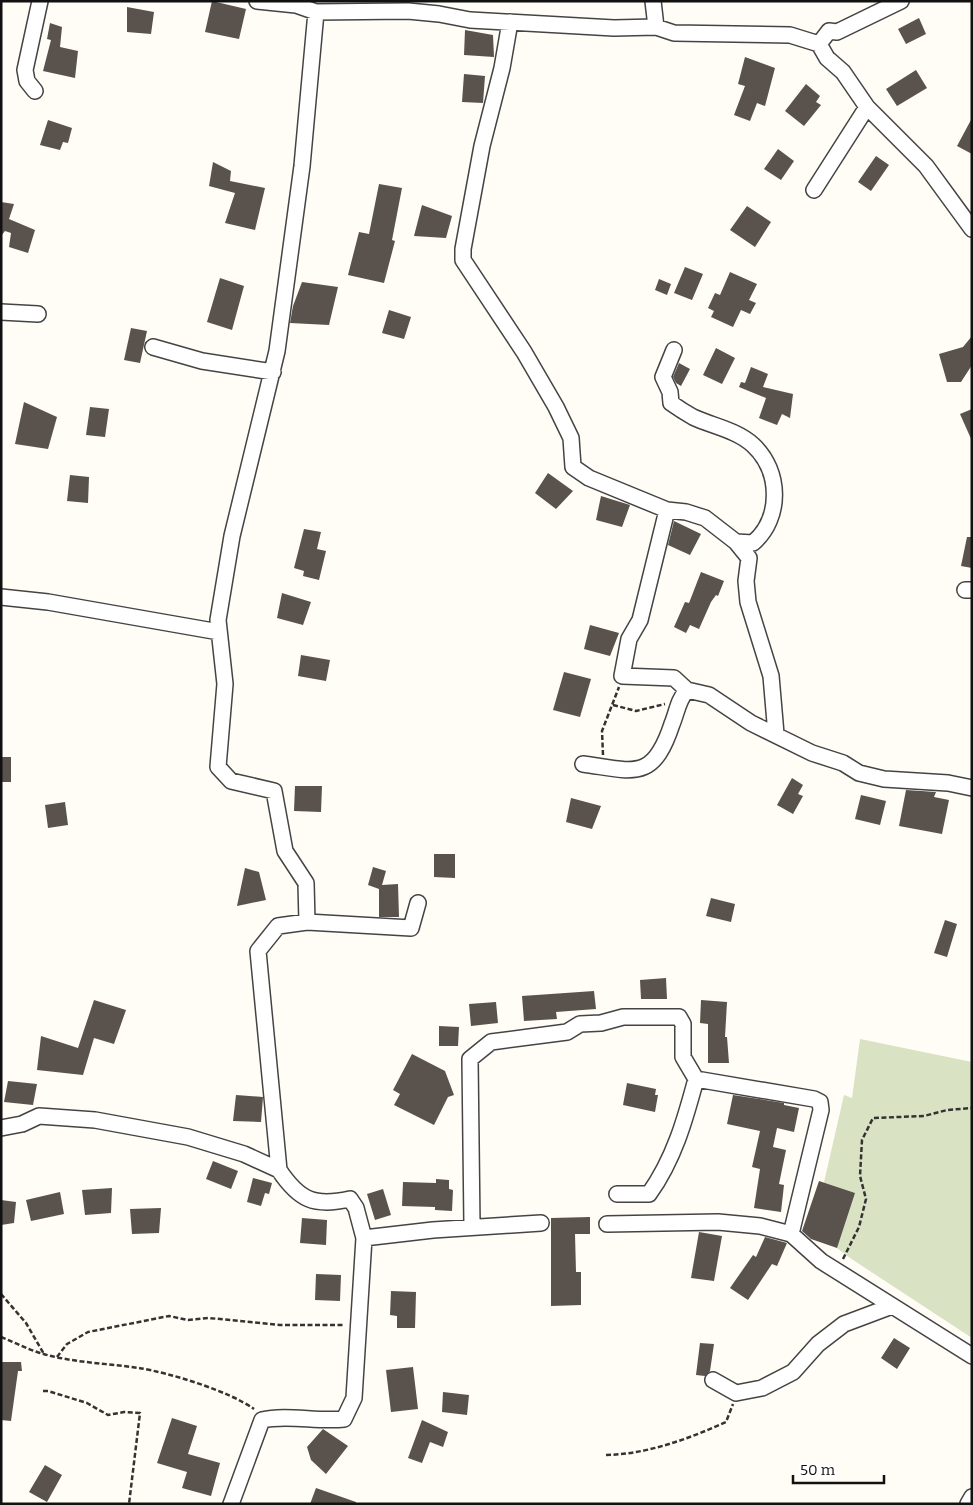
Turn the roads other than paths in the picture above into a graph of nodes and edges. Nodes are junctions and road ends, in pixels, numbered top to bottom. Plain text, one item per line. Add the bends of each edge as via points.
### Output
1 (40, 1) edge
2 (257, 1) edge
3 (653, 1) edge
4 (901, 1) edge
5 (296, 3) edge
6 (439, 7) edge
7 (316, 12) junction
8 (510, 22) junction
9 (656, 27) junction
10 (820, 44) junction
11 (35, 91) dead end
12 (867, 107) junction
13 (814, 190) dead end
14 (972, 229) edge
15 (1, 312) edge
16 (38, 314) dead end
17 (153, 347) dead end
18 (674, 350) dead end
19 (273, 372) junction
20 (667, 510) junction
21 (736, 542) junction
22 (1, 597) edge
23 (220, 632) junction
24 (684, 693) junction
25 (776, 734) junction
26 (583, 764) dead end
27 (972, 788) edge
28 (418, 903) dead end
29 (307, 922) junction
30 (696, 1079) junction
31 (1, 1128) edge
32 (279, 1170) junction
33 (616, 1194) dead end
34 (541, 1223) dead end
35 (607, 1224) dead end
36 (472, 1226) junction
37 (791, 1234) junction
38 (364, 1238) junction
39 (892, 1306) junction
40 (972, 1356) edge
41 (713, 1380) dead end
42 (972, 1497) edge
43 (231, 1504) edge
44 (968, 1504) edge

1 - 11 street via 26,70 27,81
2 - 5 street
3 - 9 street
4 - 10 street via 837,32 829,30
5 - 7 street
6 - 7 street
6 - 8 street via 470,20
7 - 19 street via 302,166
8 - 9 street
8 - 20 street via 482,146 463,260 556,407 571,438 573,467 589,478
9 - 10 street via 674,32 790,36
10 - 12 street via 827,58 843,72
12 - 13 street
12 - 14 street via 926,166
15 - 16 street
17 - 19 street via 202,361
18 - 21 street via 663,377 671,403 693,417 752,444 773,479 774,506 762,536 753,544
19 - 23 street via 232,536 218,620
20 - 21 street via 705,518
20 - 24 street via 640,620 629,639 622,676 674,678
21 - 25 street via 749,558 748,602 771,676
22 - 23 street
23 - 29 street via 225,684 218,767 231,781 274,791 285,851 306,883
24 - 25 street via 709,695 751,723
24 - 26 street via 661,751 648,767 632,771
25 - 27 street via 859,773 884,779 948,783
28 - 29 street via 411,928
29 - 32 street via 278,926 258,952
30 - 33 street via 678,1142 662,1176 649,1194
30 - 36 street via 683,1057 683,1024 679,1018 623,1017 580,1024 567,1032 491,1042 470,1059
30 - 37 street via 820,1102 821,1110
31 - 32 street via 22,1124 39,1116 95,1120 188,1137 244,1154
32 - 38 street via 291,1188 305,1199 330,1203 350,1199 356,1208
34 - 36 street
35 - 37 street via 718,1222 760,1226
36 - 38 street
37 - 39 street via 821,1261
38 - 43 street via 354,1398 344,1419 324,1422 262,1420
39 - 40 street
39 - 41 street via 844,1324 818,1344 793,1372 762,1388 736,1393
42 - 44 street

